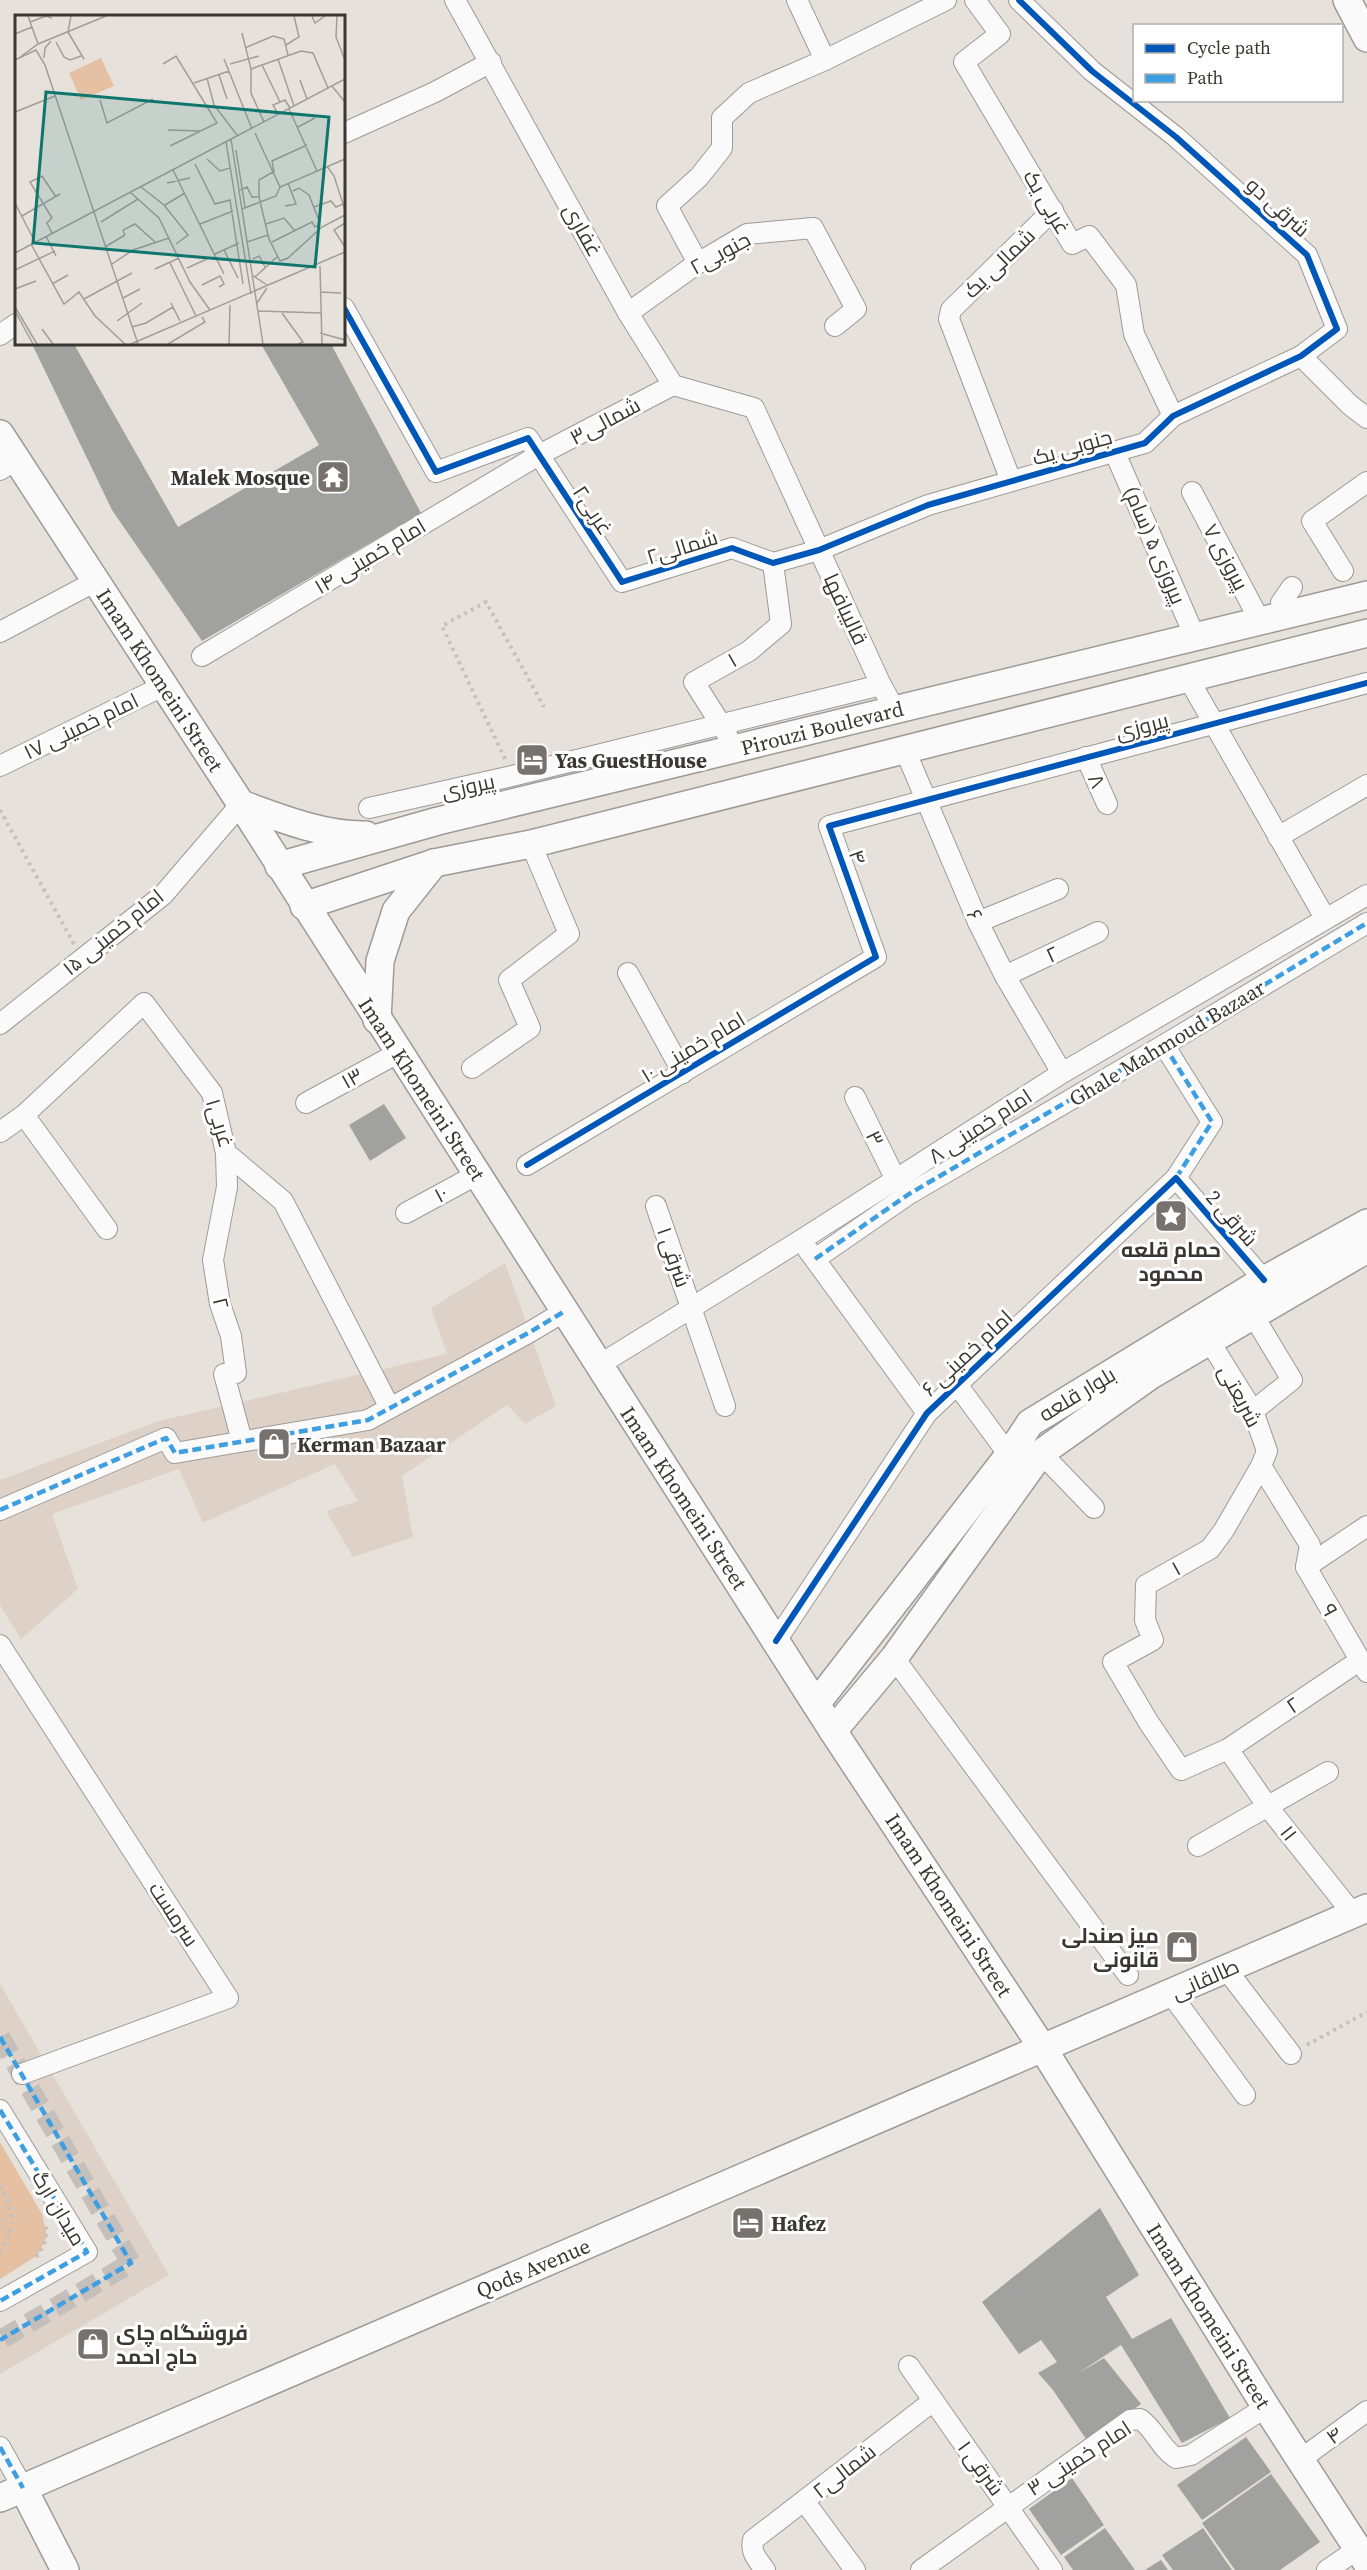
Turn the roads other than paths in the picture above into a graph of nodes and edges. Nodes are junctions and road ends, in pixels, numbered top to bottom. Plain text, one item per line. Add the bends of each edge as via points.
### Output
1 (455, 0) edge
2 (797, 0) edge
3 (946, 0) edge
4 (975, 0) edge
5 (1019, 0) edge
6 (1347, 0) edge
7 (1367, 38) edge
8 (825, 60) junction
9 (491, 62) junction
10 (345, 133) edge
11 (1053, 210) junction
12 (698, 263) junction
13 (345, 310) edge
14 (628, 313) junction
15 (15, 325) edge
16 (835, 326) dead end
17 (0, 334) edge
18 (1318, 345) joint
19 (1301, 356) junction
20 (673, 385) junction
21 (1173, 416) junction
22 (1367, 417) edge
23 (0, 434) edge
24 (1115, 453) junction
25 (537, 456) junction
26 (8, 464) edge
27 (1011, 481) junction
28 (1366, 486) edge
29 (1192, 492) dead end
30 (819, 550) junction
31 (773, 563) junction
32 (1344, 570) dead end
33 (96, 581) junction
34 (622, 582) joint
35 (1292, 587) dead end
36 (1367, 595) edge
37 (1272, 619) junction
38 (0, 632) edge
39 (1367, 633) edge
40 (1195, 637) junction
41 (202, 656) dead end
42 (1188, 678) junction
43 (1367, 683) edge
44 (881, 685) junction
45 (163, 686) junction
46 (895, 710) junction
47 (722, 724) junction
48 (1215, 725) junction
49 (735, 750) junction
50 (905, 750) junction
51 (1086, 757) junction
52 (0, 766) edge
53 (1367, 785) edge
54 (924, 801) junction
55 (241, 804) junction
56 (1107, 804) dead end
57 (369, 808) dead end
58 (438, 821) junction
59 (385, 835) junction
60 (1278, 837) junction
61 (531, 844) junction
62 (441, 862) junction
63 (279, 866) junction
64 (1058, 889) dead end
65 (1367, 895) edge
66 (304, 906) junction
67 (1325, 918) junction
68 (978, 922) junction
69 (1367, 923) edge
70 (1098, 932) dead end
71 (876, 957) joint
72 (628, 973) dead end
73 (1005, 976) junction
74 (377, 1020) junction
75 (0, 1024) edge
76 (1164, 1045) junction
77 (398, 1053) junction
78 (472, 1068) dead end
79 (683, 1073) junction
80 (1062, 1073) junction
81 (855, 1097) dead end
82 (306, 1103) dead end
83 (24, 1115) junction
84 (0, 1132) edge
85 (226, 1153) junction
86 (527, 1165) dead end
87 (476, 1175) junction
88 (1176, 1178) junction
89 (896, 1180) junction
90 (656, 1206) dead end
91 (406, 1213) dead end
92 (1367, 1223) edge
93 (106, 1229) dead end
94 (801, 1240) junction
95 (1367, 1249) edge
96 (815, 1259) junction
97 (1264, 1281) junction
98 (691, 1308) junction
99 (565, 1311) junction
100 (1253, 1315) junction
101 (1210, 1342) junction
102 (599, 1365) junction
103 (958, 1386) junction
104 (725, 1406) dead end
105 (390, 1408) junction
106 (1253, 1411) junction
107 (927, 1413) junction
108 (242, 1441) junction
109 (1041, 1453) junction
110 (1009, 1455) junction
111 (1261, 1466) junction
112 (1094, 1508) dead end
113 (0, 1510) edge
114 (1367, 1526) edge
115 (1306, 1567) junction
116 (776, 1641) junction
117 (0, 1646) edge
118 (894, 1658) junction
119 (1113, 1662) joint
120 (1363, 1667) edge
121 (816, 1704) junction
122 (833, 1731) junction
123 (1227, 1749) junction
124 (1328, 1772) dead end
125 (1269, 1807) junction
126 (1198, 1846) dead end
127 (1360, 1911) edge
128 (1226, 1970) junction
129 (1128, 1975) dead end
130 (1171, 1994) junction
131 (1042, 2047) junction
132 (1290, 2054) road end
133 (22, 2074) dead end
134 (1245, 2095) dead end
135 (0, 2110) edge
136 (0, 2301) edge
137 (909, 2366) dead end
138 (933, 2401) junction
139 (1266, 2407) junction
140 (1367, 2411) edge
141 (0, 2447) edge
142 (1301, 2459) junction
143 (11, 2493) edge
144 (805, 2502) junction
145 (1008, 2505) junction
146 (1363, 2556) edge
147 (65, 2570) edge
148 (765, 2570) edge
149 (855, 2570) edge
150 (921, 2570) edge
151 (1053, 2570) edge
152 (1327, 2570) edge

1 - 9 street, غفاری
2 - 8 street
3 - 8 street
4 - 11 street, غربی یک via 1000,34 964,63
5 - 18 street, شرقی دو via 1092,71 1176,137 1307,255 1337,329
6 - 7 main road
8 - 12 street via 749,93 722,118 722,148 699,177 667,206
9 - 10 street
9 - 14 street, غفاری
11 - 21 street, غربی یک via 1072,244 1089,236 1126,285 1134,334
11 - 27 street, شمالی یک via 951,310 949,319
12 - 14 street, جنوبی۲
12 - 16 street, جنوبی۲ via 747,234 813,228 856,309
13 - 25 street, غربی۲ via 436,472 528,438
14 - 20 street, غفاری
15 - 17 street
18 - 19 street, جنوبی یک
19 - 21 street, جنوبی یک
19 - 22 street
20 - 25 street, شمالی۳
20 - 30 street, قالیبافها via 754,408
21 - 24 street, جنوبی یک via 1145,442
23 - 26 main road, Imam Khomeini Street
24 - 27 street, جنوبی یک
24 - 40 street, پیروزی ۵ (سام)
25 - 34 street, غربی۲
25 - 41 street, امام خمینی ۱۴
26 - 33 main road, Imam Khomeini Street
27 - 30 street, جنوبی یک via 928,506
28 - 32 street via 1312,521
29 - 37 street, پیروزی ۷
30 - 31 street
30 - 44 street, قالیبافها
31 - 34 street, شمالی۲ via 732,548
31 - 47 street, ۱ via 781,624 750,651 694,682
33 - 38 street
33 - 45 main road, Imam Khomeini Street
35 - 37 street
36 - 37 main road, Pirouzi Boulevard
37 - 40 main road, Pirouzi Boulevard
39 - 42 main road, Pirouzi Boulevard
40 - 46 main road, Pirouzi Boulevard
42 - 48 street
42 - 50 main road, Pirouzi Boulevard
43 - 48 street, پیروزی
44 - 46 street, قالیبافها
44 - 47 street, پیروزی
45 - 52 street, امام خمینی ۱۷
45 - 55 main road, Imam Khomeini Street
46 - 49 main road, Pirouzi Boulevard
47 - 49 street, ۱
47 - 57 street, پیروزی
48 - 51 street, پیروزی
48 - 60 street
49 - 58 main road, Pirouzi Boulevard
50 - 54 street, ۶
50 - 61 main road, Pirouzi Boulevard
51 - 54 street, پیروزی
51 - 56 street, ۸
53 - 60 street
54 - 68 street, ۶
54 - 71 street, ۴ via 830,826
55 - 59 main road via 349,836
55 - 63 main road, Imam Khomeini Street
55 - 75 street, امام خمینی ۱۵ via 163,896
58 - 59 main road, Pirouzi Boulevard
58 - 62 main road
59 - 63 main road, Pirouzi Boulevard
60 - 67 street
61 - 62 main road, Pirouzi Boulevard
61 - 78 street via 568,934 509,980 530,1028
62 - 66 main road, Pirouzi Boulevard
62 - 74 main road via 396,911 380,961
63 - 66 main road, Imam Khomeini Street
64 - 68 street
65 - 67 street, امام خمینی ۸
66 - 74 main road, Imam Khomeini Street
67 - 80 street, امام خمینی ۸
68 - 73 street, ۶
69 - 76 street, Ghale Mahmoud Bazaar
70 - 73 street, ۲
71 - 79 street, امام خمینی ۱۰
72 - 79 street
73 - 80 street, ۶
74 - 77 main road, Imam Khomeini Street
76 - 88 street, امام خمینی ۶ via 1212,1122
76 - 96 street, Ghale Mahmoud Bazaar via 909,1194
77 - 82 street, ۱۳
77 - 87 main road, Imam Khomeini Street
79 - 86 street, امام خمینی ۱۰
80 - 89 street, امام خمینی ۸
81 - 89 street, ۳
83 - 84 street, غربی۱
83 - 85 street, غربی۱ via 144,1003 212,1093
83 - 93 street
85 - 105 street, غربی۱ via 283,1201
85 - 108 street, ۲ via 227,1187 213,1260 236,1373 224,1374
87 - 91 street, ۱۰
87 - 99 main road, Imam Khomeini Street
88 - 97 street, 2 شرقی
88 - 103 street, امام خمینی ۶
89 - 94 street, امام خمینی ۸
90 - 98 street, ۱ شرقی
92 - 97 main road, بلوار قلعه
94 - 96 street
94 - 98 street, امام خمینی ۸
95 - 100 main road, بلوار قلعه
96 - 107 street
97 - 110 main road, بلوار قلعه via 1030,1423
98 - 102 street, امام خمینی ۸
98 - 104 street, ۱ شرقی
99 - 102 main road, Imam Khomeini Street
99 - 105 street
100 - 101 main road, بلوار قلعه
100 - 106 street via 1292,1380
101 - 106 street, شریعتی
101 - 109 main road, بلوار قلعه via 1151,1375
102 - 116 main road, Imam Khomeini Street
103 - 107 street, امام خمینی ۶
103 - 110 street
105 - 108 street via 368,1420
106 - 111 street, شریعتی via 1267,1451
107 - 116 street, امام خمینی ۶
108 - 113 street via 176,1454 166,1438
109 - 112 street
109 - 118 main road, بلوار قلعه
110 - 121 main road, بلوار قلعه
111 - 115 street via 1310,1545
111 - 119 street, ۱ via 1210,1549 1146,1585 1145,1620 1153,1640
114 - 115 street
115 - 120 street, ۹
116 - 121 main road, Imam Khomeini Street
117 - 133 street, سرمست via 228,1998
118 - 122 main road, بلوار قلعه
118 - 129 street
119 - 123 street, ۲ via 1181,1770
120 - 123 street, ۲
121 - 122 main road, Imam Khomeini Street
122 - 131 main road, Imam Khomeini Street
123 - 125 street, ۱۱
124 - 125 street
125 - 126 street
125 - 127 street, ۱۱
127 - 128 main road, طالقانی
128 - 130 main road, طالقانی
128 - 132 street
130 - 131 main road, طالقانی
130 - 134 street
131 - 139 main road, Imam Khomeini Street
131 - 143 main road, Qods Avenue
135 - 136 street, میدان ارگ via 87,2252
137 - 138 street, شرقی ۱
138 - 144 street, شمالی۲
138 - 145 street, شرقی ۱
139 - 142 main road, Imam Khomeini Street
139 - 145 street, امام خمینی ۳ via 1191,2455 1176,2458 1148,2425 1140,2419 1130,2420
140 - 142 street, ۴
141 - 143 street
142 - 146 main road, Imam Khomeini Street
143 - 147 main road
144 - 148 street, شمالی۲ via 753,2540 754,2556
144 - 149 street
145 - 150 street, امام خمینی ۳
145 - 151 street, شرقی ۱
146 - 152 street

